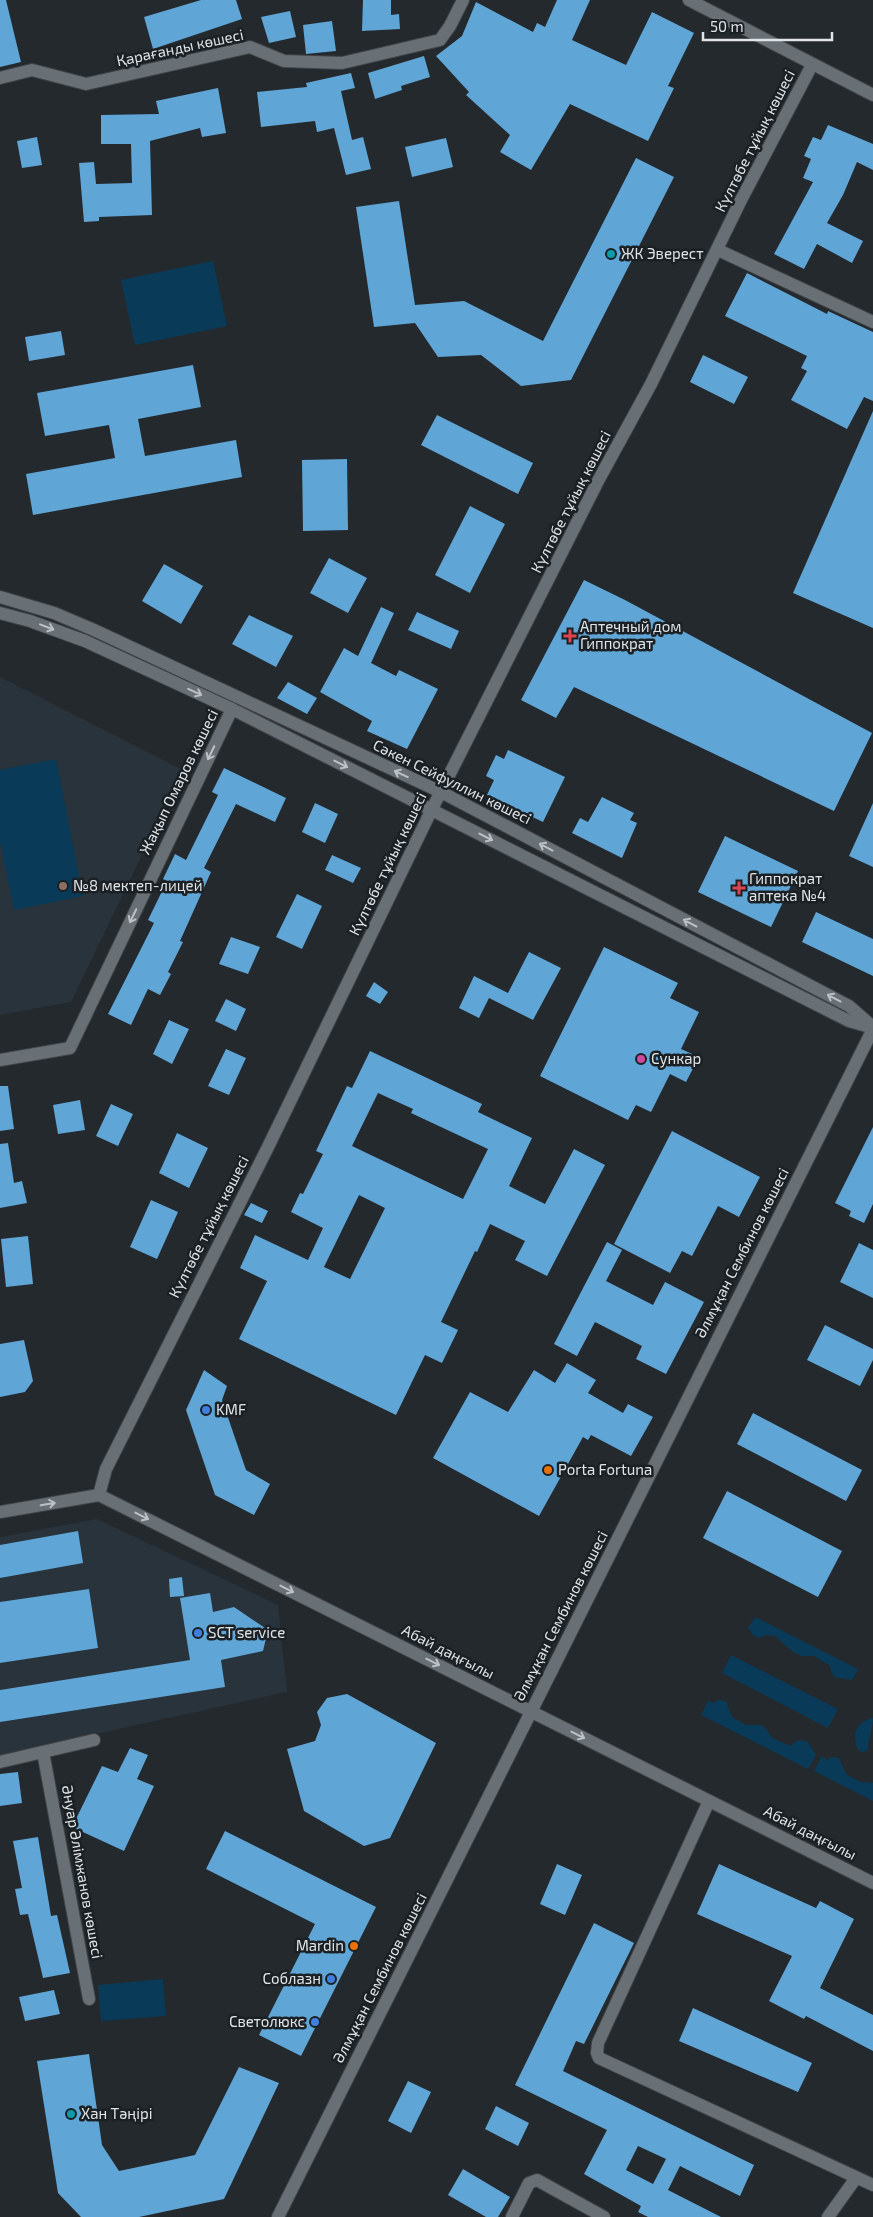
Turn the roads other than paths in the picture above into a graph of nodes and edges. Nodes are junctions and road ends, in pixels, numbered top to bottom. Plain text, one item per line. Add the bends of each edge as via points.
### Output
1 (463, 0) edge
2 (689, 0) edge
3 (812, 65) junction
4 (0, 78) edge
5 (873, 94) edge
6 (718, 250) junction
7 (873, 322) edge
8 (0, 597) edge
9 (0, 613) edge
10 (232, 709) junction
11 (441, 792) junction
12 (432, 809) junction
13 (873, 1028) edge
14 (0, 1060) edge
15 (99, 1494) junction
16 (0, 1512) edge
17 (531, 1712) junction
18 (94, 1740) dead end
19 (43, 1752) junction
20 (0, 1762) edge
21 (709, 1800) junction
22 (873, 1883) edge
23 (89, 1999) dead end
24 (856, 2178) junction
25 (873, 2185) edge
26 (278, 2217) edge
27 (512, 2217) edge
28 (604, 2217) edge
29 (828, 2217) edge

1 - 4 street, Қарағанды көшесі via 440,40 342,63 284,61 250,47 86,84 32,70
2 - 3 street
3 - 5 street
3 - 6 street, Күлтөбе тұйық көшесі
6 - 7 street
6 - 11 street, Күлтөбе тұйық көшесі
11 -> 8 street, Сәкен Сейфуллин көшесі via 94,630 54,613
9 -> 10 street via 86,641
10 -> 12 street
10 -> 14 street, Жақып Омаров көшесі via 70,1048
11 - 12 street, Күлтөбе тұйық көшесі
13 -> 11 street, Сәкен Сейфуллин көшесі via 849,1006
12 -> 13 street via 850,1021
12 - 15 street, Күлтөбе тұйық көшесі via 268,1147 106,1469
13 - 17 street, Әлмұқан Сембинов көшесі
16 -> 15 street
15 -> 17 street, Абай даңғылы
17 -> 21 street, Абай даңғылы
17 - 26 street, Әлмұқан Сембинов көшесі
18 - 19 street
19 - 20 street
19 - 23 street, Әнуар Әлімжанов көшесі
21 - 22 street, Абай даңғылы
21 - 24 street via 596,2053 600,2058
24 - 25 street
24 - 29 street
27 - 28 street via 529,2183 537,2180

